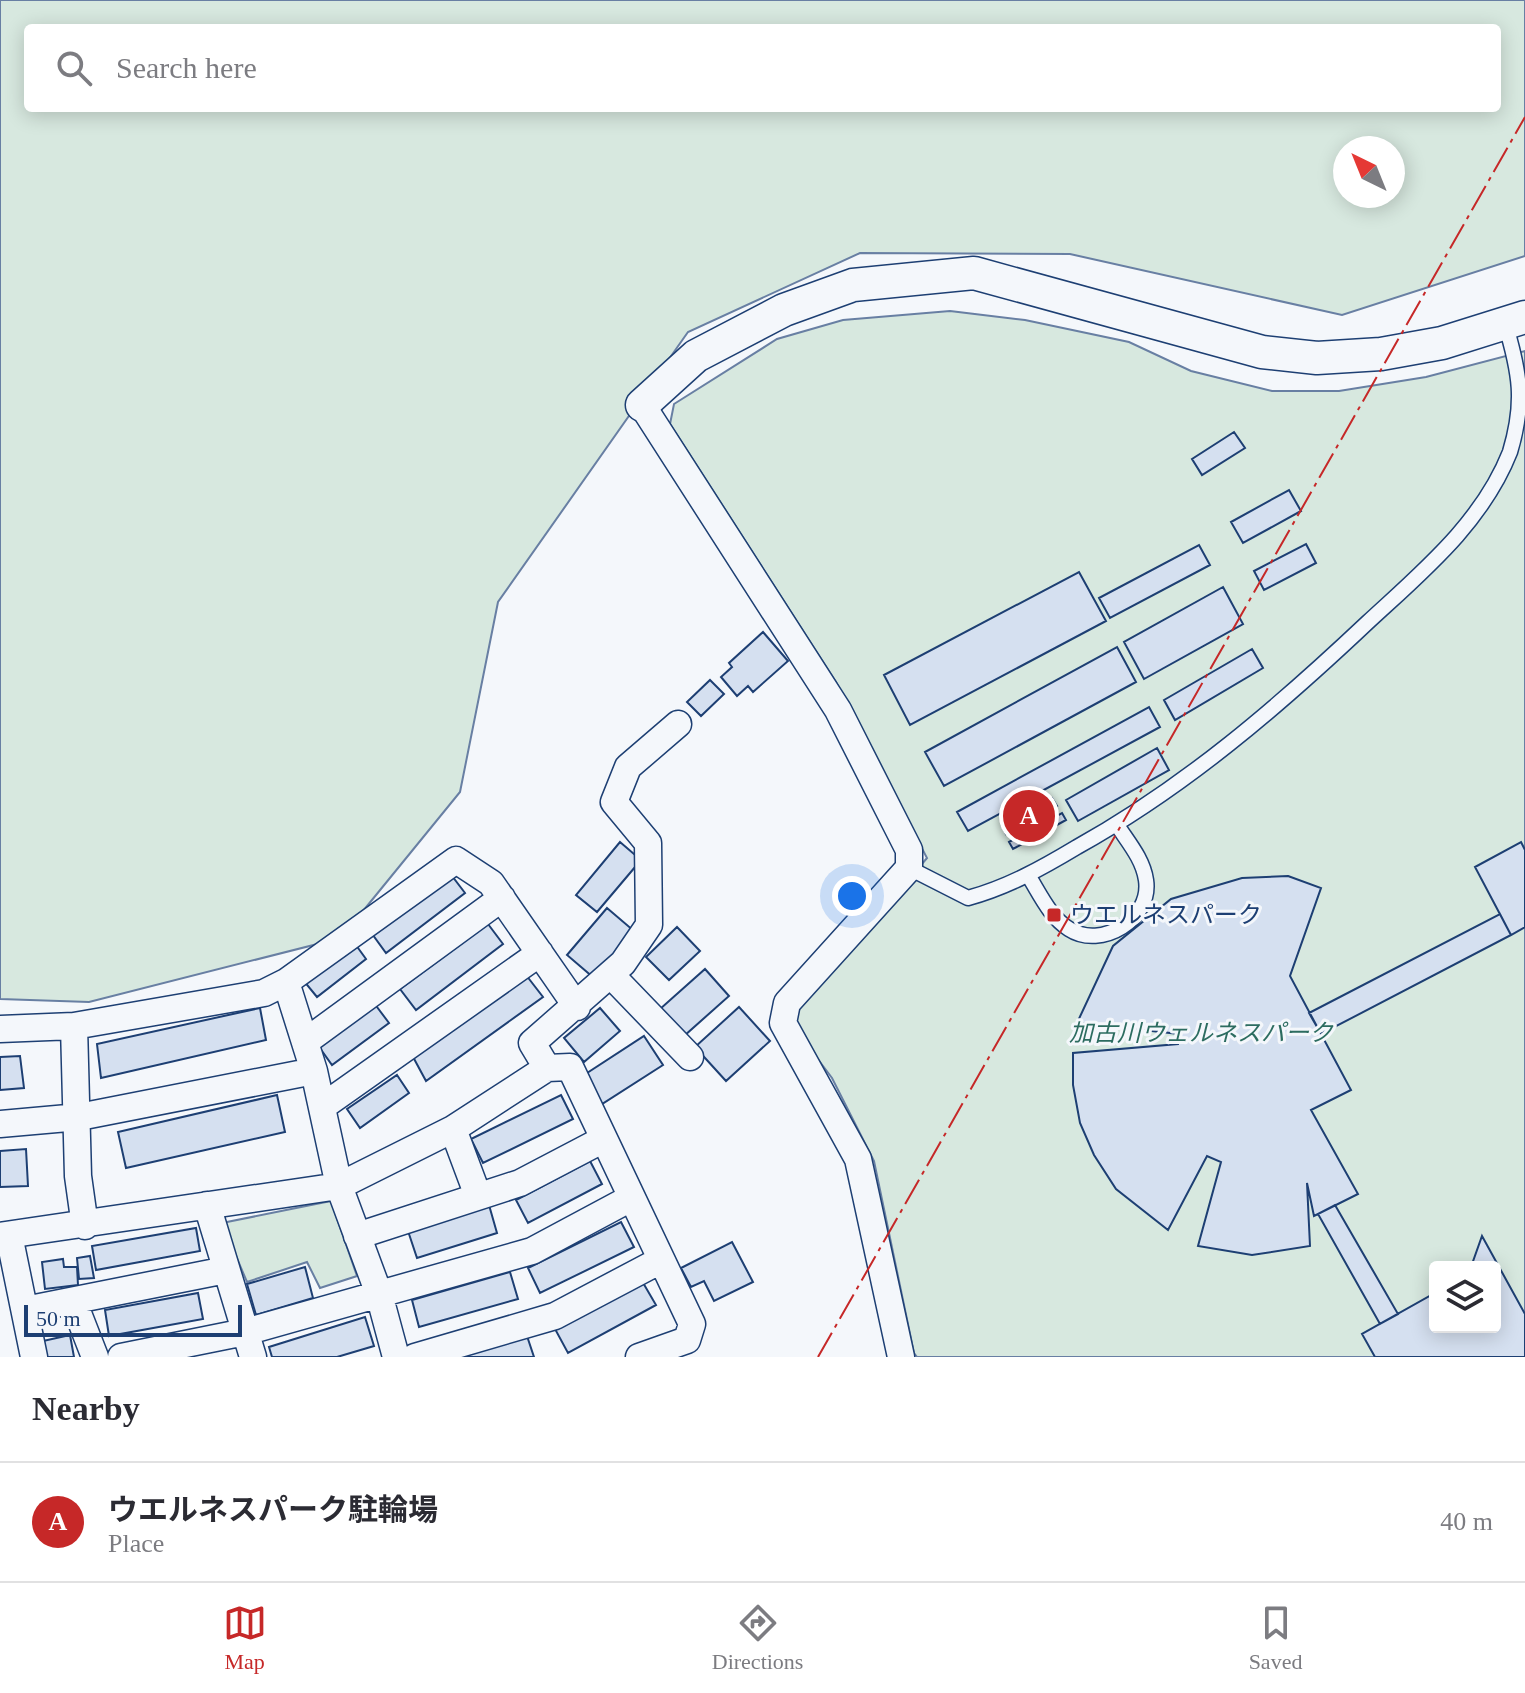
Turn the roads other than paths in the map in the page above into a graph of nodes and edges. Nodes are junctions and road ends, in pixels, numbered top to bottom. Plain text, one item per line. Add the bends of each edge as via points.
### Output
1 (1515, 320) edge
2 (642, 405) joint
3 (678, 724) dead end
4 (1117, 825) junction
5 (909, 868) junction
6 (1028, 875) junction
7 (502, 898) junction
8 (540, 953) junction
9 (611, 975) junction
10 (286, 982) junction
11 (577, 1007) junction
12 (74, 1026) junction
13 (0, 1029) edge
14 (305, 1042) junction
15 (690, 1057) dead end
16 (547, 1068) junction
17 (314, 1071) junction
18 (322, 1107) junction
19 (79, 1117) junction
20 (0, 1124) edge
21 (453, 1129) junction
22 (604, 1139) junction
23 (339, 1186) junction
24 (478, 1196) junction
25 (631, 1198) junction
26 (207, 1205) junction
27 (85, 1226) junction
28 (4, 1236) edge
29 (357, 1236) junction
30 (661, 1260) junction
31 (226, 1270) junction
32 (379, 1294) junction
33 (74, 1303) junction
34 (25, 1310) junction
35 (249, 1344) edge
36 (34, 1357) edge
37 (95, 1357) edge
38 (121, 1357) edge
39 (396, 1357) edge
40 (415, 1357) edge
41 (639, 1357) edge
42 (901, 1357) edge

1 - 2 street via 1412,349 1317,358 1262,352 974,273 853,285 784,310 696,356
1 - 4 lane via 1520,420 1494,485 1470,521 1295,690 1179,785
2 - 5 street via 838,710 909,850
3 - 9 street via 628,767 614,802 648,843 651,893 649,925
4 - 6 lane
4 - 6 lane via 1138,855 1147,887 1139,908 1119,929 1092,938 1071,930 1048,908
5 - 6 lane via 968,898
5 - 42 street via 787,1003 783,1023 858,1159
7 - 8 street
7 - 10 street via 491,883 456,860
7 - 14 street
8 - 11 street
8 - 18 street
9 - 11 street
9 - 15 street
10 - 12 street via 264,993
10 - 14 street
11 - 16 street via 532,1043
12 - 13 street
12 - 19 street
14 - 17 street
16 - 21 street
16 - 22 street via 570,1067
17 - 18 street
17 - 19 street
18 - 23 street
19 - 20 street
19 - 27 street via 78,1176
21 - 23 street
21 - 24 street
22 - 24 street via 520,1183
22 - 25 street
23 - 26 street
23 - 29 street
24 - 29 street
25 - 30 street
25 - 32 street via 532,1251
26 - 27 street
26 - 31 street
27 - 28 street
28 - 34 street
29 - 32 street
30 - 40 street via 555,1316
30 - 41 street via 692,1324 687,1340
31 - 33 street
31 - 35 street
32 - 35 street
32 - 39 street
33 - 34 street
33 - 37 street
34 - 36 street
35 - 38 street

